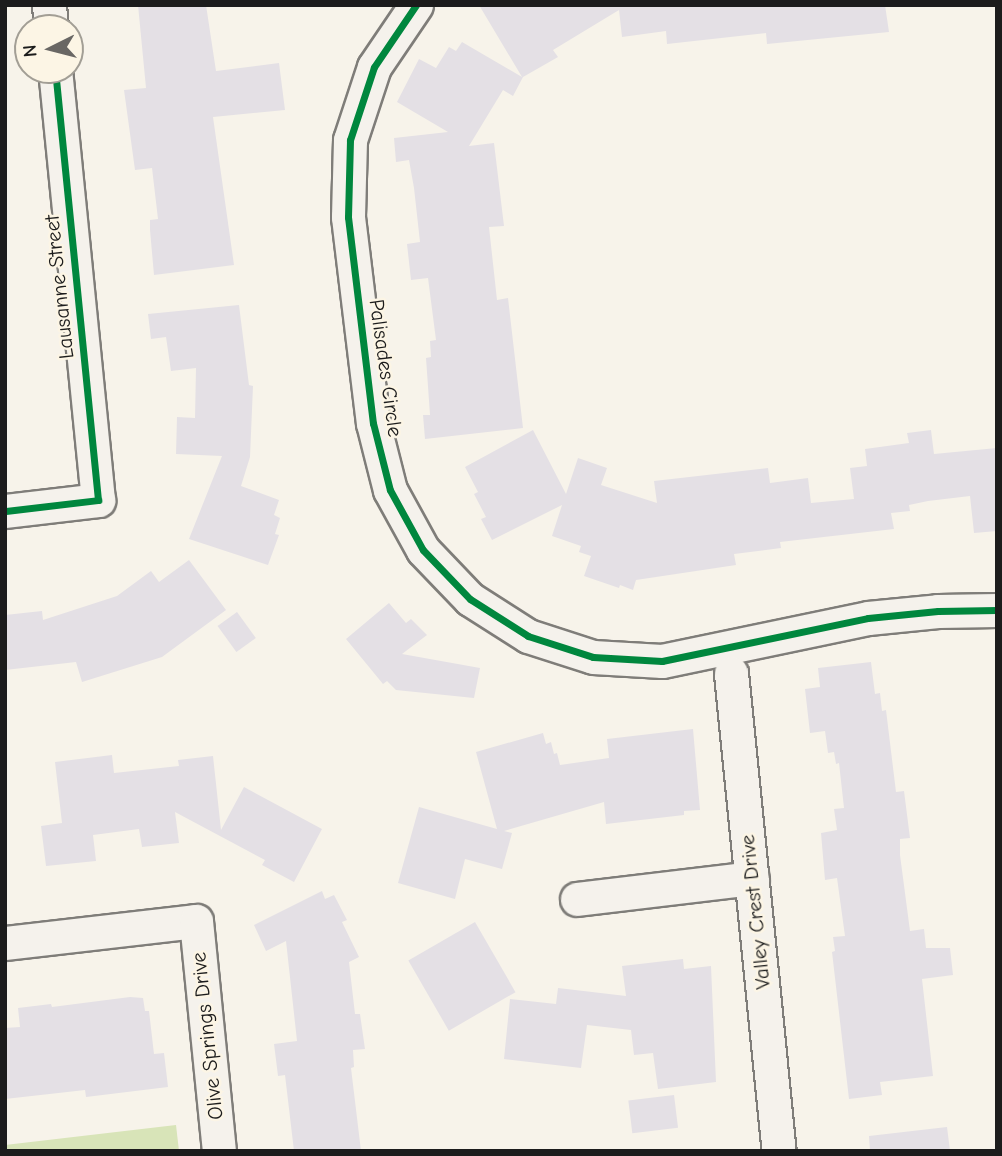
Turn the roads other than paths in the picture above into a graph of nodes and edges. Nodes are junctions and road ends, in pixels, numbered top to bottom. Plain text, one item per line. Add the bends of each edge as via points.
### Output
1 (416, 5) edge
2 (56, 84) edge
3 (5, 510) edge
4 (997, 610) edge
5 (731, 673) dead end
6 (752, 878) junction
7 (577, 899) dead end
8 (5, 943) edge
9 (219, 1151) edge
10 (779, 1151) edge

1 - 4 street, Palisades Circle via 374,67 350,140 348,217 373,424 390,490 423,550 470,599 528,636 593,657 662,661 868,618
2 - 3 street, Lausanne Street via 98,500
5 - 6 street, Valley Crest Drive
6 - 7 street
6 - 10 street, Valley Crest Drive
8 - 9 street, Olive Springs Drive via 196,921

